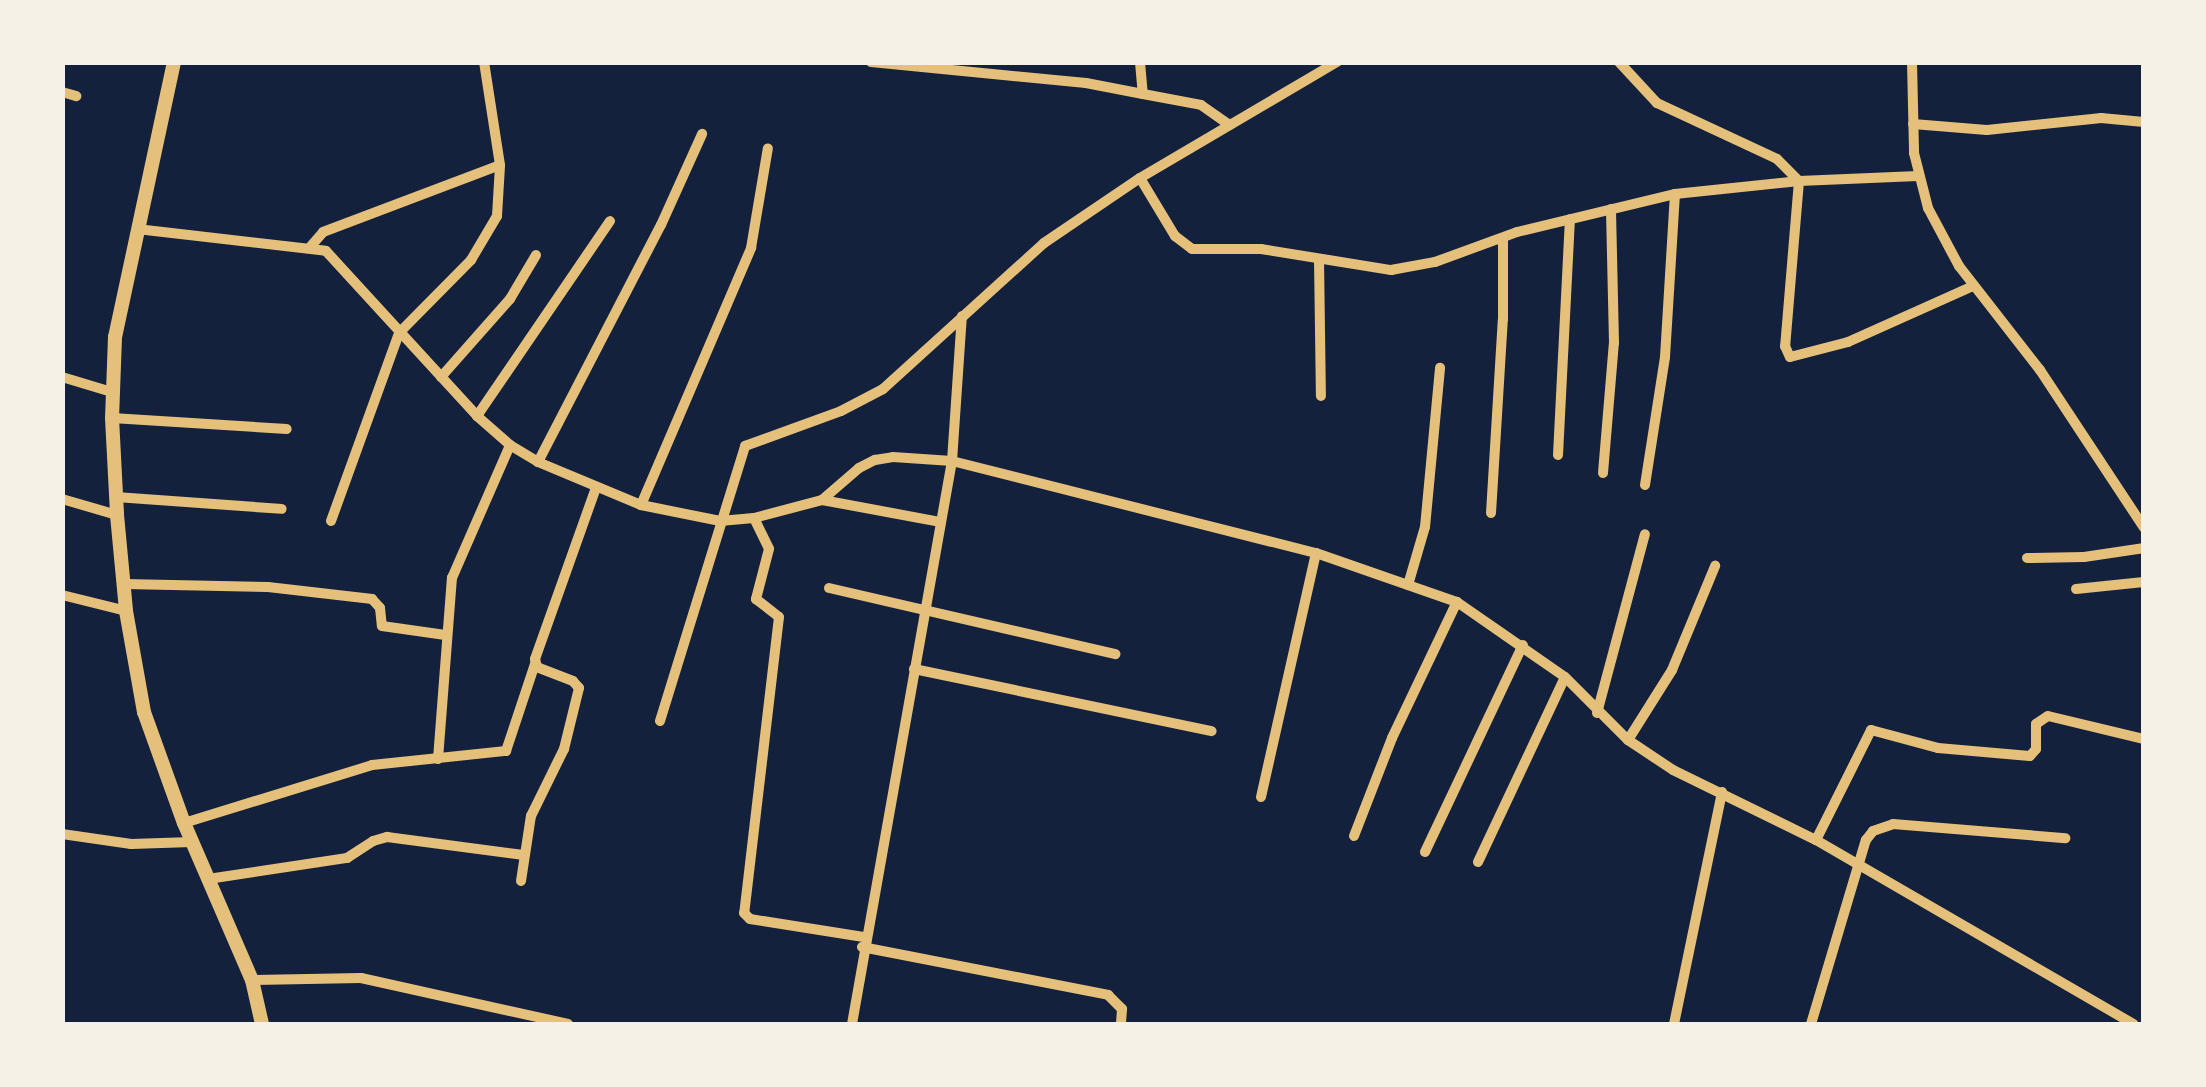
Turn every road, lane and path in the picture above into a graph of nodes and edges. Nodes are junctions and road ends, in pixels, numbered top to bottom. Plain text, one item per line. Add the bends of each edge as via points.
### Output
1 (174, 62) edge
2 (484, 62) edge
3 (872, 62) edge
4 (1140, 62) edge
5 (1337, 62) edge
6 (1619, 62) edge
7 (1912, 62) edge
8 (62, 92) edge
9 (1143, 94) junction
10 (76, 96) dead end
11 (2144, 122) edge
12 (1913, 124) junction
13 (1230, 125) junction
14 (702, 134) dead end
15 (768, 148) dead end
16 (500, 165) junction
17 (1918, 176) junction
18 (1140, 178) junction
19 (1800, 182) junction
20 (1675, 194) junction
21 (1610, 209) junction
22 (1570, 219) junction
23 (610, 221) dead end
24 (137, 229) junction
25 (1503, 238) junction
26 (310, 246) junction
27 (536, 255) dead end
28 (1319, 259) junction
29 (1973, 286) junction
30 (962, 316) junction
31 (399, 333) junction
32 (1440, 368) dead end
33 (62, 377) edge
34 (441, 377) junction
35 (112, 392) junction
36 (1321, 396) dead end
37 (477, 416) junction
38 (112, 418) junction
39 (288, 429) dead end
40 (510, 445) junction
41 (1558, 455) dead end
42 (952, 461) junction
43 (538, 462) junction
44 (1603, 473) dead end
45 (1645, 486) dead end
46 (596, 488) junction
47 (116, 498) junction
48 (62, 499) edge
49 (822, 500) junction
50 (641, 506) junction
51 (282, 509) dead end
52 (1491, 513) dead end
53 (117, 515) junction
54 (754, 518) junction
55 (330, 520) dead end
56 (720, 521) junction
57 (941, 522) junction
58 (2144, 528) edge
59 (1644, 534) dead end
60 (2144, 548) edge
61 (1316, 553) junction
62 (2027, 558) dead end
63 (1714, 566) dead end
64 (2144, 582) edge
65 (124, 584) junction
66 (1408, 585) junction
67 (829, 588) dead end
68 (2076, 589) dead end
69 (62, 595) edge
70 (1457, 602) junction
71 (126, 610) junction
72 (925, 610) junction
73 (446, 635) junction
74 (1523, 644) junction
75 (1115, 654) dead end
76 (535, 664) junction
77 (914, 669) junction
78 (1565, 677) junction
79 (1597, 713) junction
80 (660, 721) dead end
81 (1212, 730) dead end
82 (2144, 739) edge
83 (1628, 740) junction
84 (438, 760) junction
85 (1722, 792) junction
86 (1262, 796) dead end
87 (184, 823) junction
88 (62, 834) edge
89 (1354, 836) dead end
90 (2066, 838) dead end
91 (1816, 840) junction
92 (192, 842) junction
93 (1425, 852) dead end
94 (524, 856) junction
95 (1478, 862) dead end
96 (1860, 865) junction
97 (208, 879) junction
98 (521, 881) dead end
99 (863, 942) junction
100 (252, 980) junction
101 (262, 1024) edge
102 (568, 1024) edge
103 (852, 1024) edge
104 (1121, 1024) edge
105 (1674, 1024) edge
106 (1811, 1024) edge
107 (2134, 1024) edge

1 - 24 street
2 - 16 street
3 - 9 street via 1086,82
4 - 9 street
5 - 13 street
6 - 19 street via 1657,103 1777,159
7 - 12 street
8 - 10 street
9 - 13 street via 1201,105
11 - 12 street via 2102,118 1987,130
12 - 17 street
13 - 18 street
14 - 43 street
15 - 50 street via 750,248
16 - 26 street via 322,232
16 - 31 street via 502,191 487,240
17 - 19 street
17 - 29 street via 1928,208
18 - 28 street via 1175,236 1192,249 1261,249
18 - 30 street via 1044,242
19 - 20 street
19 - 29 street via 1786,335 1790,357 1848,342
20 - 21 street
20 - 45 street via 1665,357
21 - 22 street
21 - 44 street via 1614,343
22 - 25 street
22 - 41 street
23 - 37 street
24 - 26 street
24 - 35 street via 115,337
25 - 28 street via 1391,270
25 - 52 street
26 - 31 street via 333,257
27 - 34 street via 510,299
28 - 36 street
29 - 58 street via 2040,370
30 - 42 street
30 - 56 street via 870,398 750,442
31 - 34 street
31 - 55 street
32 - 66 street via 1430,490
33 - 35 street
34 - 37 street
35 - 38 street
37 - 40 street
38 - 39 street
38 - 47 street
40 - 43 street
40 - 73 street via 452,578
42 - 49 street via 876,460
42 - 57 street
42 - 61 street
43 - 46 street
46 - 50 street
46 - 76 street
47 - 51 street
47 - 53 street
48 - 53 street
49 - 54 street
49 - 57 street
50 - 56 street
53 - 65 street
54 - 56 street
54 - 99 street via 769,549 756,599 779,617 744,913
56 - 80 street
57 - 72 street
59 - 79 street
60 - 62 street
61 - 66 street
61 - 86 street
63 - 83 street via 1672,670
64 - 68 street
65 - 71 street
65 - 73 street via 268,587 372,599 382,626
66 - 70 street
67 - 72 street
69 - 71 street
70 - 74 street
70 - 89 street
71 - 87 street via 144,712
72 - 75 street
72 - 77 street
73 - 84 street
74 - 78 street
74 - 93 street
76 - 84 street via 506,752
76 - 94 street via 579,688 564,749 530,816
77 - 81 street
77 - 99 street
78 - 79 street
78 - 95 street
79 - 83 street
82 - 91 street via 2044,716 2030,756 1938,748 1871,730
83 - 85 street
84 - 87 street via 372,765
85 - 91 street
85 - 105 street
87 - 92 street
88 - 92 street via 131,844
90 - 96 street via 1893,824 1873,831
91 - 96 street
92 - 97 street
94 - 97 street via 388,837 346,858
94 - 98 street
96 - 106 street
96 - 107 street
97 - 100 street
99 - 103 street
99 - 104 street via 1108,995 1122,1009
100 - 101 street
100 - 102 street via 361,978

